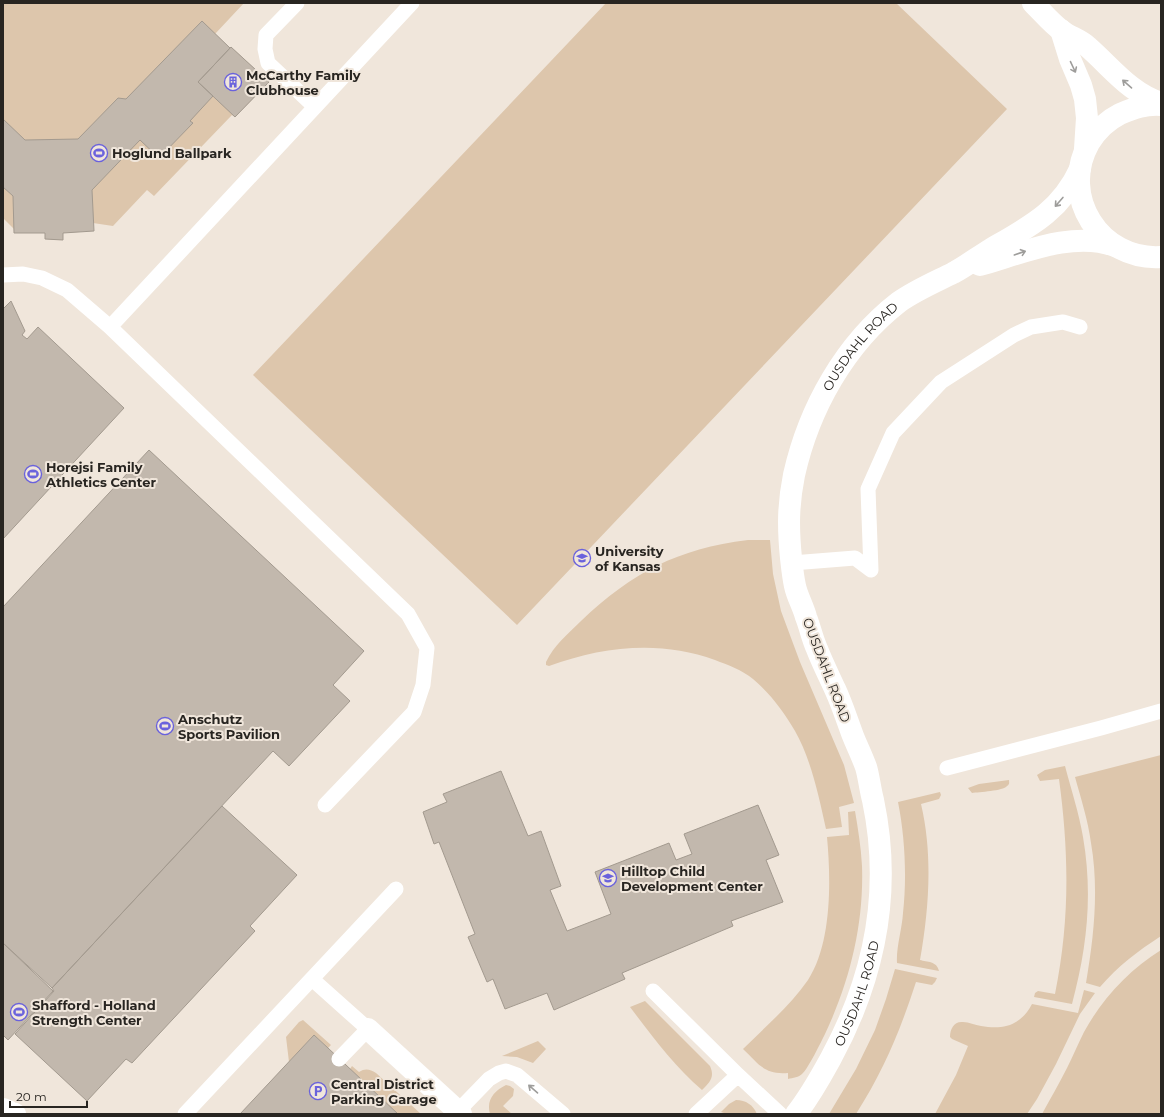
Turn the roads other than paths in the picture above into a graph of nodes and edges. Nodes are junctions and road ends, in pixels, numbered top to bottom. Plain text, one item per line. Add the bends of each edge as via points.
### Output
1 (297, 3) edge
2 (412, 3) edge
3 (1033, 3) edge
4 (1061, 30) junction
5 (1161, 104) edge
6 (315, 107) junction
7 (1082, 160) junction
8 (1115, 246) junction
9 (1151, 257) edge
10 (1161, 269) edge
11 (956, 271) junction
12 (3, 275) edge
13 (110, 327) junction
14 (1080, 327) dead end
15 (792, 563) junction
16 (1161, 711) edge
17 (947, 768) dead end
18 (325, 805) dead end
19 (396, 889) dead end
20 (312, 979) junction
21 (654, 991) dead end
22 (368, 1029) junction
23 (339, 1059) dead end
24 (738, 1075) junction
25 (3, 1110) edge
26 (459, 1112) edge
27 (15, 1114) edge
28 (185, 1114) edge
29 (563, 1114) edge
30 (696, 1114) edge
31 (780, 1114) edge
32 (796, 1114) edge

1 - 6 lane via 266,35 265,49 268,63
2 - 6 lane
3 - 4 street
5 -> 4 street via 1132,88 1087,46
4 -> 7 street via 1085,99 1088,118
5 - 7 street, OUSDAHL ROAD via 1133,108 1103,124
6 - 13 lane
7 - 8 street via 1080,191 1086,213 1093,226
7 -> 11 street, OUSDAHL ROAD via 1073,183 1042,218
8 - 9 street via 1127,252
11 -> 8 street, OUSDAHL ROAD via 1065,242 1092,241
9 - 10 street
11 - 15 street, OUSDAHL ROAD via 900,302 860,342 826,388 816,409 794,474 788,534
12 - 13 lane via 23,274 42,278 67,290
13 - 18 lane via 408,614 427,648 423,685 414,712
14 - 15 lane via 1063,322 1031,327 1014,335 941,382 893,433 868,489 871,570 855,558
15 - 32 street, OUSDAHL ROAD via 795,587 815,646 866,768 878,822 881,862 880,900 868,972 841,1040 811,1096
16 - 17 lane
19 - 20 lane
20 - 22 lane
20 - 28 lane
21 - 24 lane
22 - 23 lane
22 - 26 street
24 - 30 lane
24 - 31 lane
25 - 27 street
29 -> 26 lane via 517,1075 506,1071 489,1079

